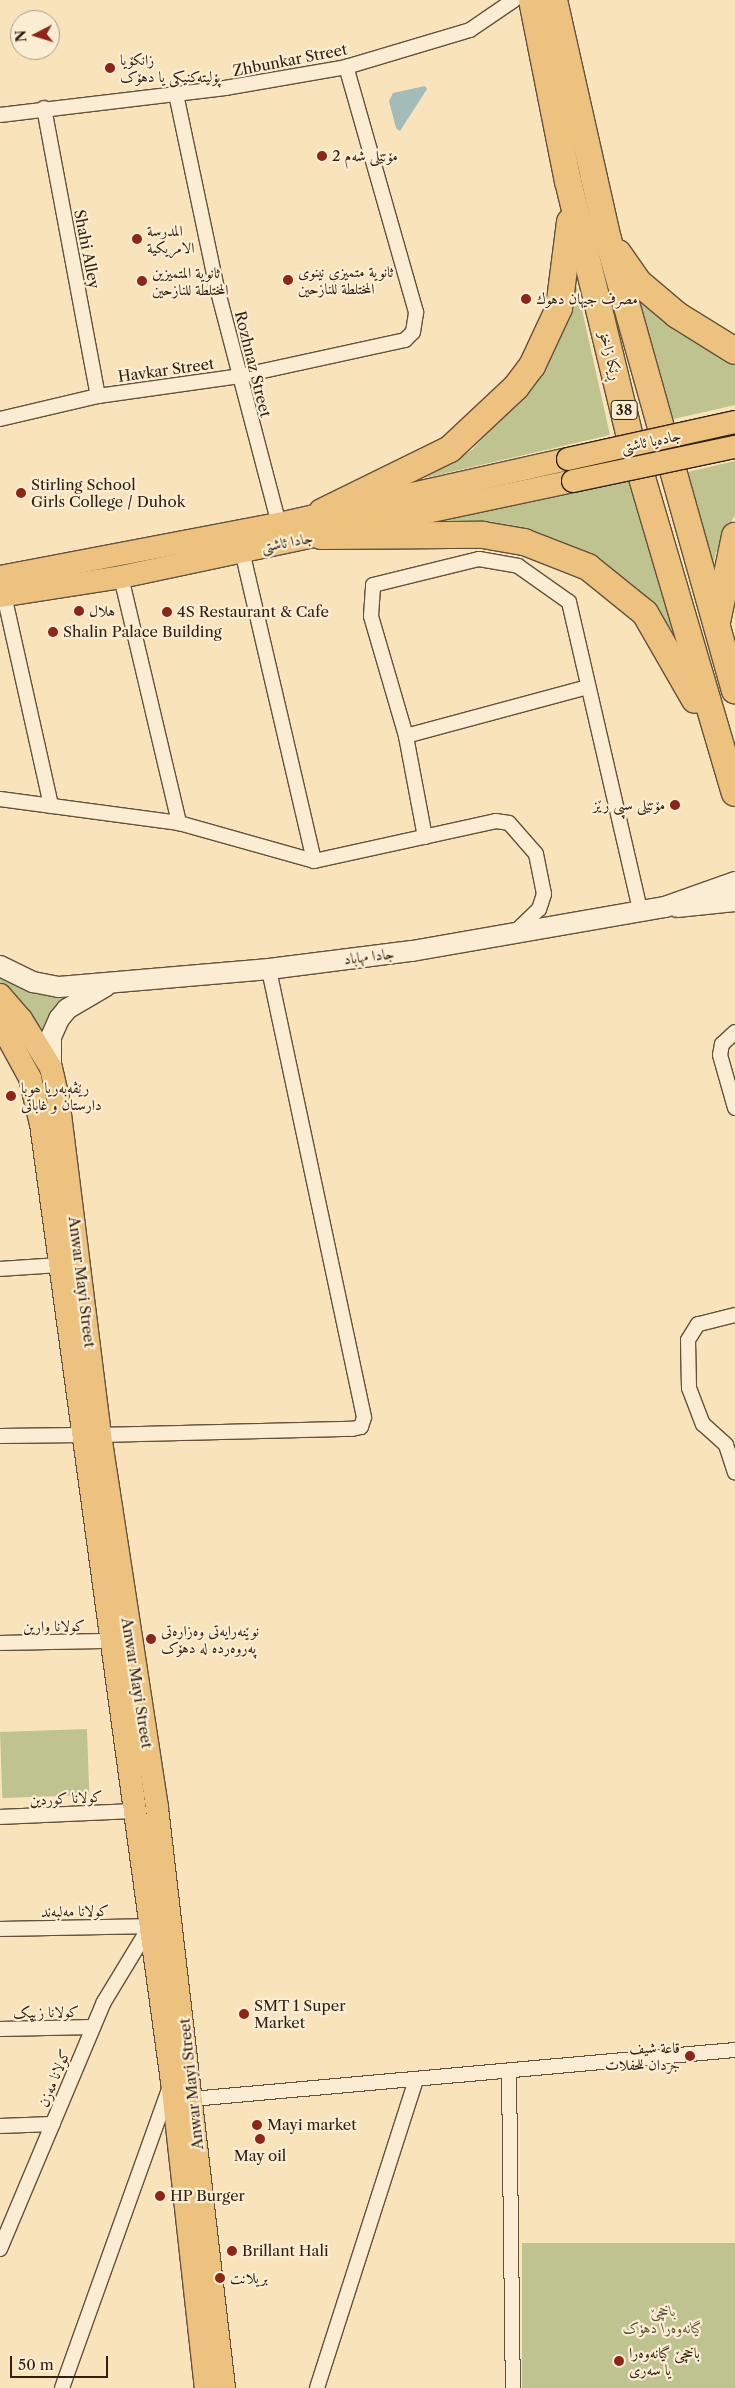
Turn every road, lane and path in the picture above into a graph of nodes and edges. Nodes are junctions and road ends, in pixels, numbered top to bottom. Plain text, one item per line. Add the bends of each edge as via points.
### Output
1 (514, 0) edge
2 (532, 0) edge
3 (554, 0) edge
4 (346, 67) junction
5 (176, 94) junction
6 (44, 108) junction
7 (0, 115) edge
8 (568, 181) junction
9 (608, 238) junction
10 (735, 351) edge
11 (240, 376) junction
12 (98, 396) junction
13 (0, 419) edge
14 (735, 422) edge
15 (735, 447) edge
16 (568, 459) joint
17 (573, 481) joint
18 (279, 524) junction
19 (321, 524) junction
20 (735, 536) edge
21 (242, 551) junction
22 (121, 577) junction
23 (1, 589) edge
24 (716, 628) junction
25 (587, 687) junction
26 (735, 690) edge
27 (406, 736) junction
28 (719, 745) junction
29 (735, 793) edge
30 (0, 799) edge
31 (51, 806) junction
32 (179, 823) junction
33 (425, 837) junction
34 (314, 861) junction
35 (735, 882) edge
36 (735, 901) edge
37 (665, 907) junction
38 (640, 910) junction
39 (513, 934) junction
40 (0, 966) edge
41 (269, 969) junction
42 (110, 984) junction
43 (0, 995) edge
44 (0, 1023) edge
45 (735, 1032) edge
46 (51, 1068) junction
47 (735, 1108) edge
48 (60, 1265) junction
49 (0, 1269) edge
50 (735, 1315) edge
51 (90, 1435) junction
52 (0, 1436) edge
53 (735, 1474) edge
54 (109, 1641) junction
55 (0, 1643) edge
56 (134, 1811) junction
57 (0, 1817) edge
58 (150, 1926) junction
59 (0, 1929) edge
60 (93, 2027) junction
61 (0, 2029) edge
62 (735, 2050) edge
63 (510, 2072) junction
64 (416, 2079) junction
65 (172, 2081) junction
66 (192, 2099) junction
67 (53, 2124) junction
68 (0, 2126) edge
69 (0, 2250) edge
70 (203, 2278) junction
71 (62, 2388) edge
72 (206, 2388) edge
73 (224, 2388) edge
74 (317, 2388) edge
75 (513, 2388) edge

1 - 4 street, Zhbunkar Street via 470,30
2 - 8 highway, ڕێکا زاخۆ / 38
3 - 9 highway, ڕێکا زاخۆ / 38
4 - 5 street, Zhbunkar Street
4 - 11 street, Havkar Street via 417,323 405,340
5 - 6 street, Zhbunkar Street
5 - 11 street, Rozhnaz Street
6 - 7 street, Zhbunkar Street
6 - 12 street, Shahi Alley
8 - 19 highway via 570,240 565,278 551,330 532,366 499,405 450,449
8 - 28 highway, ڕێکا زاخۆ / 38 via 630,437
9 - 10 highway via 638,282 677,315
9 - 24 highway, ڕێکا زاخۆ / 38
11 - 12 street, Havkar Street
11 - 18 street, Rozhnaz Street
12 - 13 street, Havkar Street
14 - 16 main road, جادەیا ئاشتی, bridge
15 - 17 main road, جادەیا ئاشتی, bridge
16 - 19 main road, جادا ئاشتی
17 - 19 main road, جادا ئاشتی
18 - 19 main road, جادا ئاشتی
18 - 23 main road, جادا ئاشتی
19 - 21 main road, جادا ئاشتی
19 - 28 highway via 483,535 524,542 588,567 645,613
20 - 24 highway
21 - 22 main road, جادا ئاشتی
21 - 34 street
22 - 23 main road, جادا ئاشتی
22 - 32 street
23 - 31 street
24 - 26 highway, ڕێکا زاخۆ / 38
25 - 27 street
25 - 27 street via 568,602 518,566 479,559 374,585 371,616
25 - 38 street
27 - 33 street
28 - 29 highway, ڕێکا زاخۆ / 38
30 - 31 street
31 - 32 street
32 - 34 street
33 - 34 street
33 - 39 street via 496,821 509,823 522,833 536,854 544,894 539,910
35 - 37 main road, جادا مهاباد
36 - 37 main road
37 - 38 main road, جادا مهاباد
38 - 39 main road, جادا مهاباد
39 - 41 main road, جادا مهاباد
40 - 42 main road, جادا مهاباد via 50,985
41 - 42 main road, جادا مهاباد
41 - 51 street via 364,1417 361,1427
42 - 46 main road via 67,1009 59,1019 51,1038
43 - 46 main road, Anwar Mayi Street via 21,1019
44 - 48 main road, Anwar Mayi Street via 30,1078 41,1124
45 - 47 street via 722,1044 720,1055
46 - 51 main road, Anwar Mayi Street
48 - 49 street
48 - 51 main road, Anwar Mayi Street
50 - 53 street via 698,1324 688,1340 689,1388 703,1424 726,1445
51 - 52 street
51 - 54 main road, Anwar Mayi Street
51 - 66 main road, Anwar Mayi Street via 157,1808
54 - 55 street, کولانا وارین
54 - 56 main road, Anwar Mayi Street
56 - 57 street, کولانا کوردین
56 - 58 main road, Anwar Mayi Street
58 - 59 street, کولانا مەلبەند
58 - 60 street, کولانا مەزن
58 - 65 main road, Anwar Mayi Street
60 - 61 street, کولانا زیپک
60 - 67 street, کولانا مەزن
62 - 63 street
63 - 64 street
63 - 75 street
64 - 66 street
64 - 74 street
65 - 70 main road, Anwar Mayi Street
65 - 71 street
66 - 70 main road, Anwar Mayi Street
67 - 68 street
67 - 69 street, کولانا مەزن
70 - 72 main road, Anwar Mayi Street
70 - 73 main road, Anwar Mayi Street

